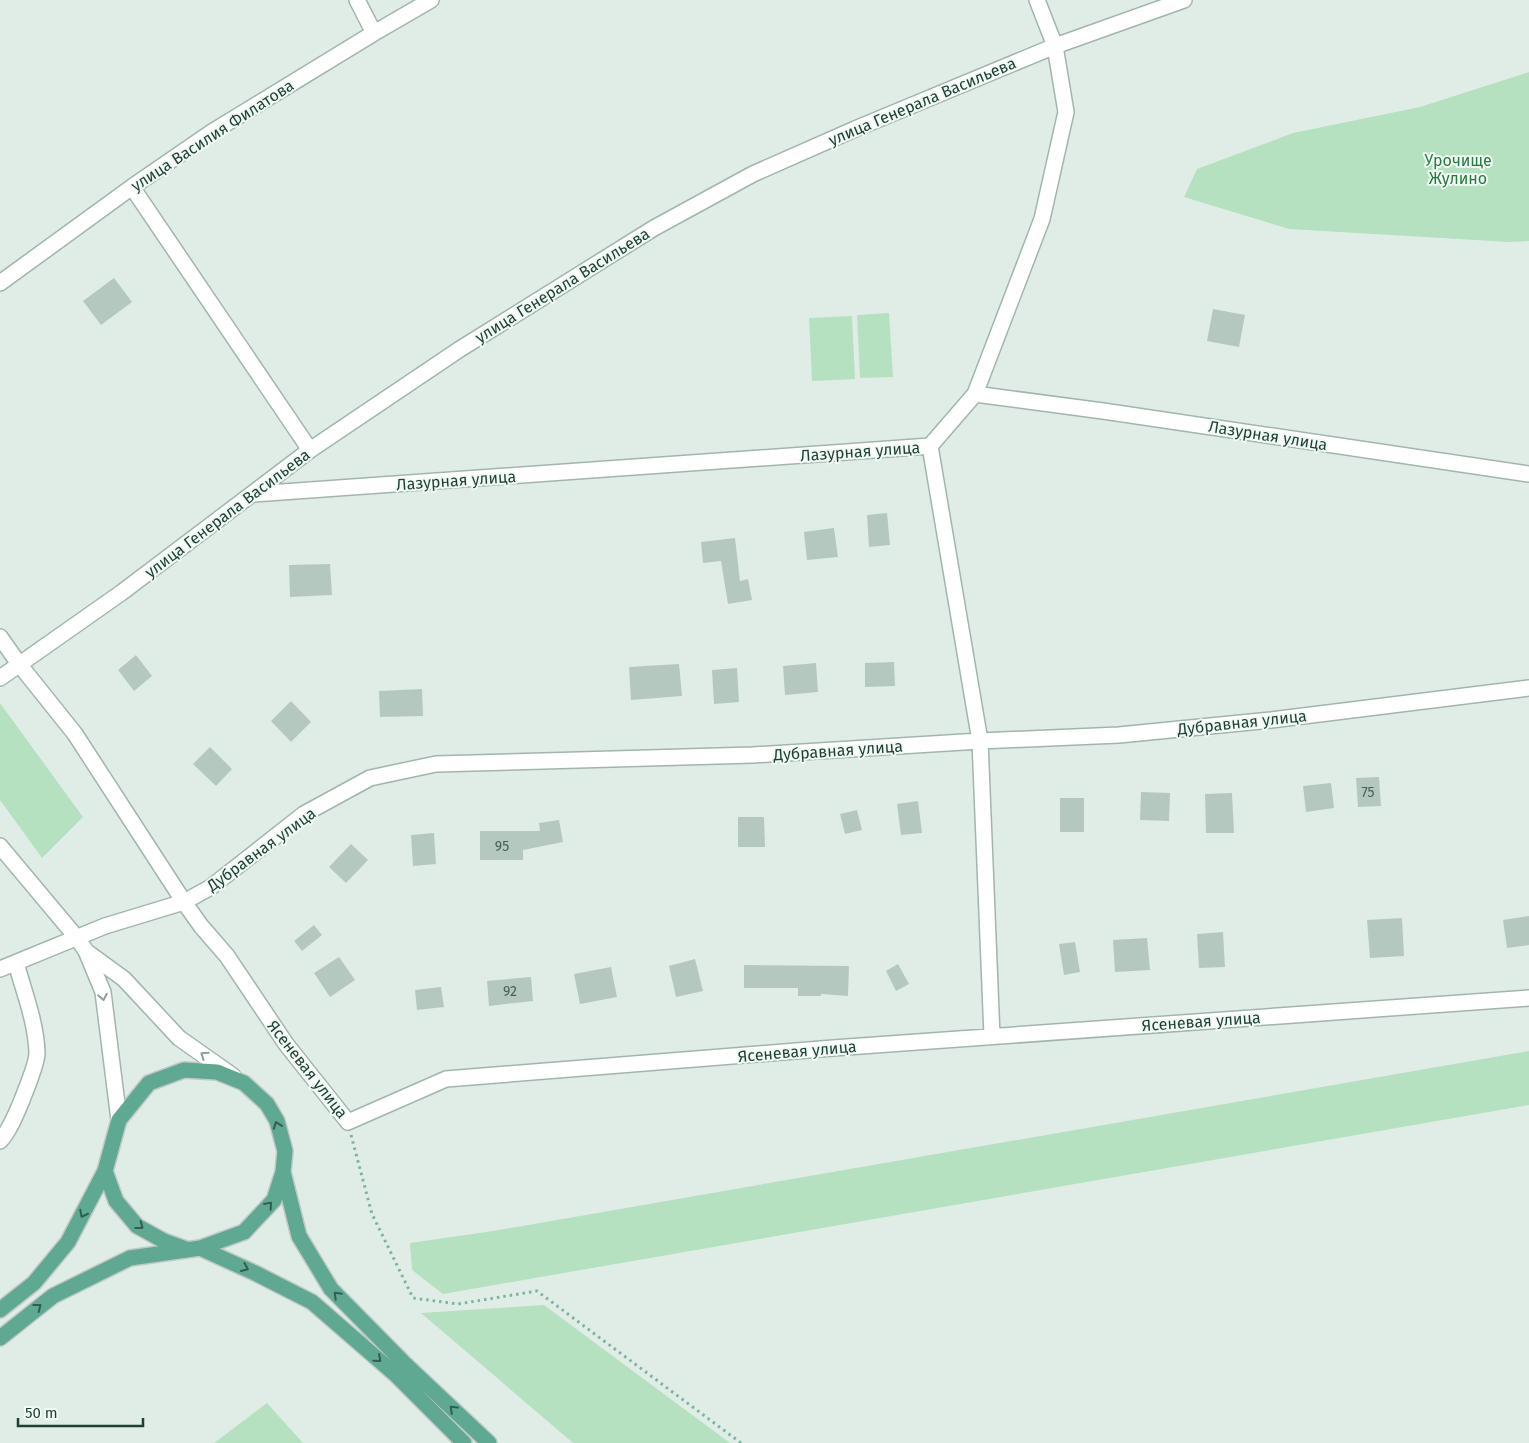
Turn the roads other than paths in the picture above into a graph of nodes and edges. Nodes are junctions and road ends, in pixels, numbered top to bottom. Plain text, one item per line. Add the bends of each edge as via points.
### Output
1 (357, 0) edge
2 (431, 0) edge
3 (1037, 0) edge
4 (1184, 0) edge
5 (374, 33) junction
6 (1055, 46) junction
7 (132, 187) junction
8 (0, 283) edge
9 (974, 394) junction
10 (930, 446) junction
11 (310, 450) junction
12 (1529, 474) edge
13 (253, 494) junction
14 (0, 637) edge
15 (19, 664) junction
16 (0, 678) edge
17 (1529, 688) edge
18 (980, 741) junction
19 (0, 846) edge
20 (184, 902) junction
21 (77, 938) junction
22 (86, 951) junction
23 (16, 963) junction
24 (0, 969) edge
25 (1529, 998) edge
26 (992, 1036) junction
27 (244, 1084) junction
28 (119, 1120) junction
29 (0, 1141) edge
30 (105, 1171) junction
31 (284, 1172) junction
32 (194, 1249) junction
33 (0, 1310) edge
34 (0, 1338) edge
35 (464, 1443) edge
36 (489, 1443) edge

1 - 5 street
2 - 5 street, улица Василия Филатова
3 - 6 street
4 - 6 street, улица Генерала Васильева
5 - 7 street, улица Василия Филатова via 212,132
6 - 9 street via 1066,112 1042,219
6 - 11 street, улица Генерала Васильева via 753,174 654,228 460,349
7 - 8 street, улица Василия Филатова
7 - 11 street
9 - 10 street, Лазурная улица
9 - 12 street, Лазурная улица
10 - 13 street, Лазурная улица
10 - 18 street
11 - 13 street, улица Генерала Васильева
13 - 15 street, улица Генерала Васильева via 122,593
14 - 15 street, Ясеневая улица
15 - 16 street, улица Генерала Васильева
15 - 20 street, Ясеневая улица via 75,734
17 - 18 street, Дубравная улица via 1272,720 1119,735
18 - 20 street, Дубравная улица via 753,755 436,764 370,778 304,814 211,888
18 - 26 street
19 - 21 street
20 - 21 street, Дубравная улица
20 - 26 street, Ясеневая улица via 227,956 286,1044 348,1122 446,1079
21 - 22 street
21 - 23 street, Дубравная улица
27 -> 22 street via 179,1038 124,979
22 -> 28 street via 103,992
23 - 24 street, Дубравная улица
23 - 29 street via 32,1018 37,1054 19,1108
25 - 26 street, Ясеневая улица
27 - 28 main road via 217,1072 184,1070 149,1083
31 -> 27 main road via 285,1151 277,1121 267,1104
28 - 30 main road
30 -> 32 main road via 116,1201 137,1226 164,1241
30 -> 33 main road via 68,1242 34,1283
32 -> 31 main road via 244,1232 274,1200
36 -> 31 main road via 331,1289 299,1236
34 -> 32 main road via 53,1296 130,1258
32 -> 35 main road via 255,1273 312,1302 395,1374

